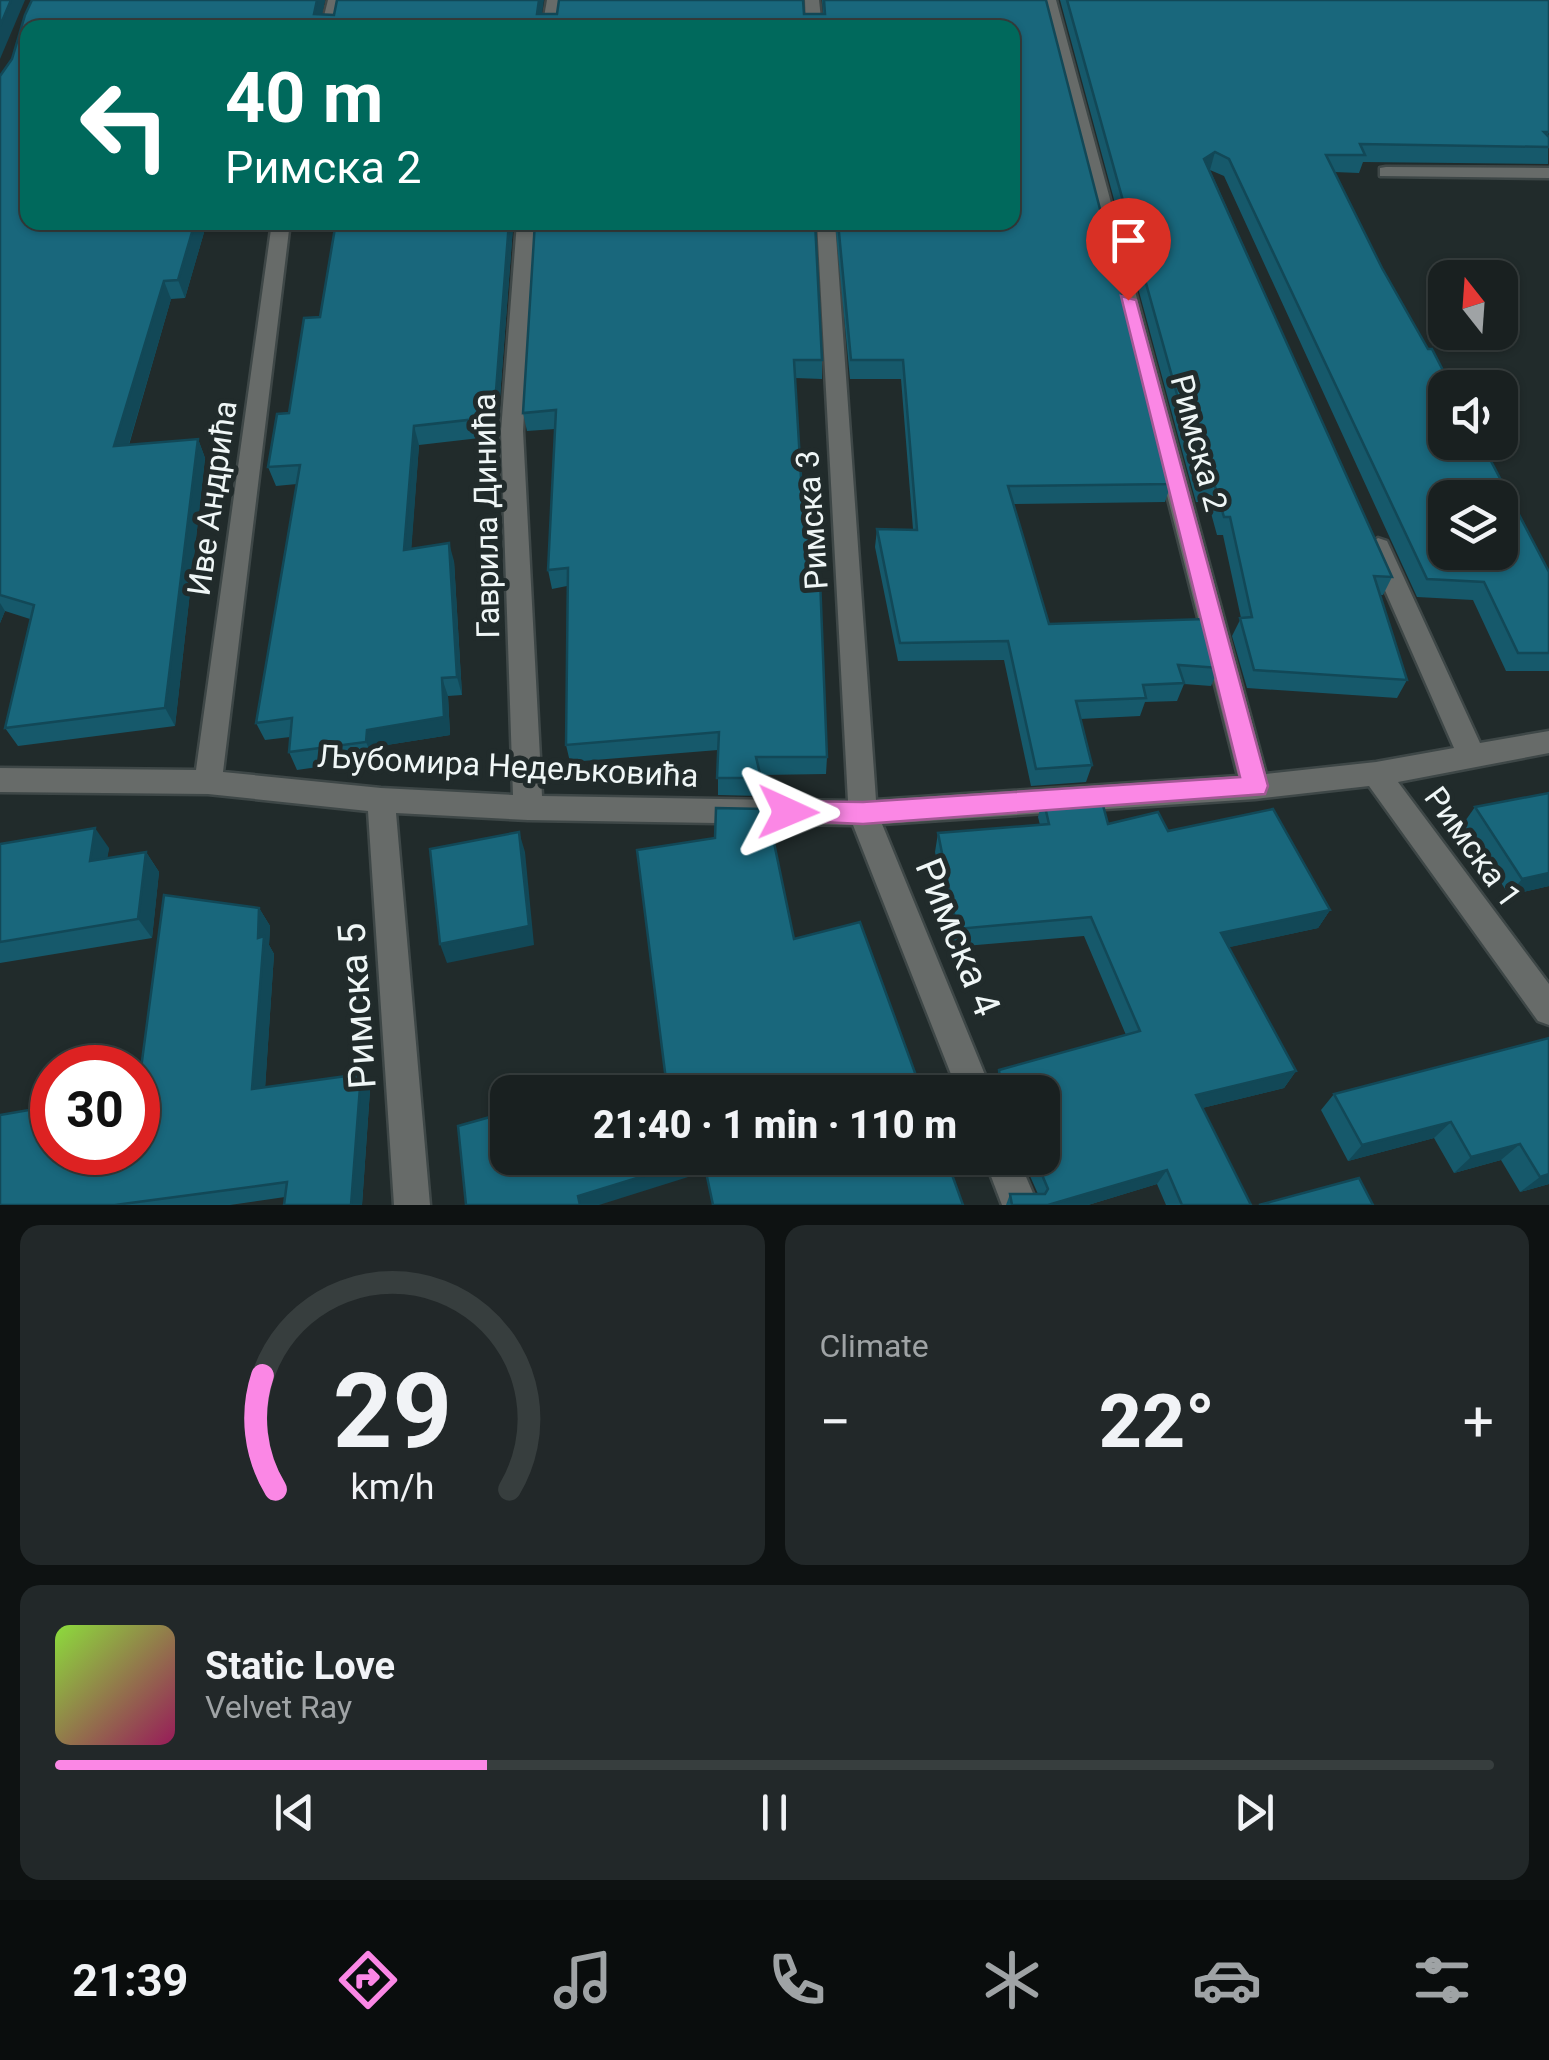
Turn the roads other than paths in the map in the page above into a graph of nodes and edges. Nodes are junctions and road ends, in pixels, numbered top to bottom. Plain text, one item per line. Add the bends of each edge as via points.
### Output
1 (1049, 0) edge
2 (1386, 172) edge
3 (1549, 173) edge
4 (280, 230) edge
5 (525, 230) edge
6 (827, 230) edge
7 (1366, 522) edge
8 (1549, 742) edge
9 (1472, 756) junction
10 (1376, 774) junction
11 (0, 780) edge
12 (208, 782) junction
13 (1256, 786) junction
14 (381, 800) junction
15 (528, 808) junction
16 (863, 813) junction
17 (1549, 1010) edge
18 (968, 1075) edge
19 (1008, 1175) edge
20 (412, 1205) edge
21 (1020, 1205) edge

1 - 13 street, Римска 2
2 - 3 street
4 - 12 street, Иве Андрића
5 - 15 street, Гаврила Динића via 512,431
6 - 16 street, Римска 3
7 - 9 street
8 - 9 street, Љубомира Недељковића
9 - 10 street, Љубомира Недељковића
10 - 13 street, Љубомира Недељковића
10 - 17 street, Римска 1
11 - 12 street, Љубомира Недељковића
12 - 14 street, Љубомира Недељковића
13 - 16 street, Љубомира Недељковића
14 - 15 street, Љубомира Недељковића
14 - 20 street, Римска 5
15 - 16 street, Љубомира Недељковића
16 - 18 street, Римска 4
19 - 21 street

